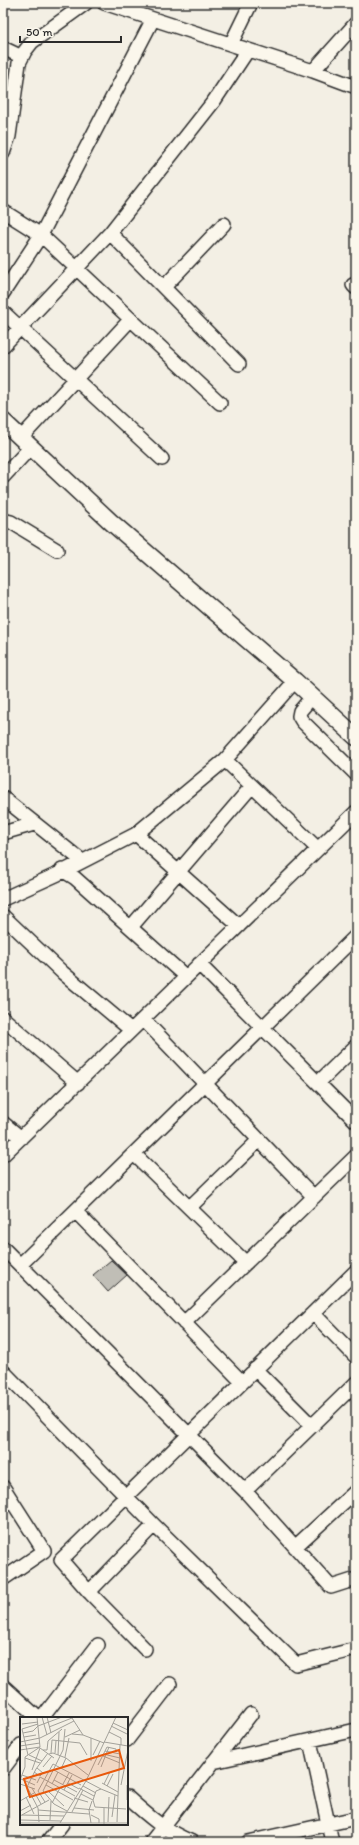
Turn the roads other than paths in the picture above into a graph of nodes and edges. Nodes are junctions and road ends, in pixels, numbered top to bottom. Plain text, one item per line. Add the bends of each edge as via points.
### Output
1 (86, 3) edge
2 (104, 3) edge
3 (251, 3) edge
4 (153, 19) junction
5 (356, 23) edge
6 (231, 44) junction
7 (3, 48) edge
8 (248, 50) junction
9 (22, 57) junction
10 (313, 71) junction
11 (356, 87) edge
12 (3, 153) edge
13 (3, 211) edge
14 (224, 224) dead end
15 (110, 233) junction
16 (41, 235) junction
17 (76, 268) junction
18 (164, 287) junction
19 (3, 293) edge
20 (3, 312) edge
21 (131, 319) junction
22 (20, 328) junction
23 (3, 346) edge
24 (239, 364) dead end
25 (76, 379) junction
26 (220, 404) dead end
27 (3, 421) edge
28 (26, 442) junction
29 (162, 459) dead end
30 (3, 478) edge
31 (3, 520) edge
32 (57, 550) dead end
33 (295, 682) junction
34 (312, 697) junction
35 (356, 737) edge
36 (225, 760) junction
37 (356, 774) edge
38 (252, 786) junction
39 (3, 798) edge
40 (356, 812) edge
41 (34, 824) junction
42 (3, 834) edge
43 (136, 834) junction
44 (318, 849) junction
45 (81, 860) junction
46 (62, 870) junction
47 (179, 872) junction
48 (3, 899) edge
49 (3, 916) edge
50 (239, 926) junction
51 (131, 927) junction
52 (356, 936) edge
53 (199, 964) junction
54 (186, 977) junction
55 (3, 1018) edge
56 (143, 1019) junction
57 (262, 1027) junction
58 (131, 1030) junction
59 (356, 1046) edge
60 (78, 1083) junction
61 (205, 1083) junction
62 (318, 1083) junction
63 (356, 1121) edge
64 (3, 1122) edge
65 (21, 1138) junction
66 (259, 1140) junction
67 (134, 1154) junction
68 (3, 1155) edge
69 (356, 1156) edge
70 (314, 1197) junction
71 (190, 1207) junction
72 (76, 1212) junction
73 (3, 1248) edge
74 (246, 1263) junction
75 (20, 1265) junction
76 (356, 1271) edge
77 (313, 1313) junction
78 (184, 1323) junction
79 (356, 1357) edge
80 (255, 1369) junction
81 (3, 1371) edge
82 (242, 1382) junction
83 (356, 1382) edge
84 (312, 1426) junction
85 (190, 1434) junction
86 (3, 1487) edge
87 (245, 1491) junction
88 (356, 1491) edge
89 (125, 1496) junction
90 (154, 1525) junction
91 (295, 1547) junction
92 (3, 1579) edge
93 (356, 1579) edge
94 (89, 1592) junction
95 (98, 1644) dead end
96 (145, 1649) dead end
97 (356, 1649) edge
98 (170, 1684) dead end
99 (3, 1686) edge
100 (251, 1714) dead end
101 (37, 1717) edge
102 (43, 1717) edge
103 (356, 1730) edge
104 (128, 1739) edge
105 (310, 1741) junction
106 (20, 1746) edge
107 (213, 1762) junction
108 (3, 1769) edge
109 (128, 1798) edge
110 (356, 1818) edge
111 (328, 1824) junction
112 (61, 1825) edge
113 (162, 1827) junction
114 (48, 1842) edge
115 (151, 1842) edge
116 (192, 1842) edge
117 (249, 1842) edge
118 (332, 1842) edge

1 - 9 street via 32,42
2 - 4 street
3 - 6 street
4 - 6 street
4 - 16 street
5 - 10 street
6 - 8 street
7 - 9 street
8 - 10 street
8 - 15 street via 214,101
9 - 12 street via 9,136
10 - 11 street
13 - 16 street
14 - 18 street
15 - 17 street
15 - 18 street
16 - 17 street
16 - 19 street
17 - 21 street
17 - 22 street
18 - 24 street
20 - 22 street
21 - 25 street
21 - 26 street
22 - 23 street
22 - 25 street
25 - 28 street
25 - 29 street
27 - 28 main road
28 - 30 street
28 - 33 main road via 111,522
31 - 32 street
33 - 34 main road
33 - 36 street
34 - 35 main road
34 - 37 street via 299,716
36 - 38 street
36 - 43 street
38 - 44 street
38 - 47 street
39 - 41 street
40 - 44 street
41 - 42 street
41 - 45 street
43 - 45 street
43 - 47 street
44 - 50 street
45 - 46 street
46 - 48 street
46 - 51 street via 76,878
47 - 50 street
47 - 51 street
49 - 58 street via 63,973
50 - 53 street
51 - 54 street
52 - 57 street
53 - 54 street
53 - 57 street
54 - 56 street
55 - 60 street
56 - 58 street
56 - 61 street
57 - 61 street
57 - 62 street
58 - 60 street
59 - 62 street
60 - 65 street
61 - 66 street
61 - 67 street
62 - 63 street
64 - 65 street
65 - 68 street
66 - 70 street
66 - 71 street
67 - 71 street
67 - 72 street
69 - 70 street
70 - 74 street
71 - 74 street
72 - 75 street
72 - 78 street
73 - 75 street
74 - 78 street
75 - 85 street
76 - 77 street
77 - 79 street
77 - 80 street
78 - 82 street
80 - 82 street
80 - 84 street
81 - 89 street
82 - 85 street
83 - 84 street
84 - 87 street
85 - 87 street
85 - 89 street
86 - 92 street via 44,1551
87 - 91 street
88 - 91 street
89 - 90 street
89 - 94 street via 61,1560
90 - 94 street
90 - 97 street via 296,1664
91 - 93 street via 331,1587
94 - 96 street
95 - 102 street
98 - 104 street
99 - 101 street
100 - 107 street
103 - 105 street
105 - 107 street
105 - 111 street
106 - 108 street
107 - 113 street
109 - 113 street
110 - 111 street
111 - 117 street
111 - 118 street
112 - 114 street
113 - 115 street
113 - 116 street

